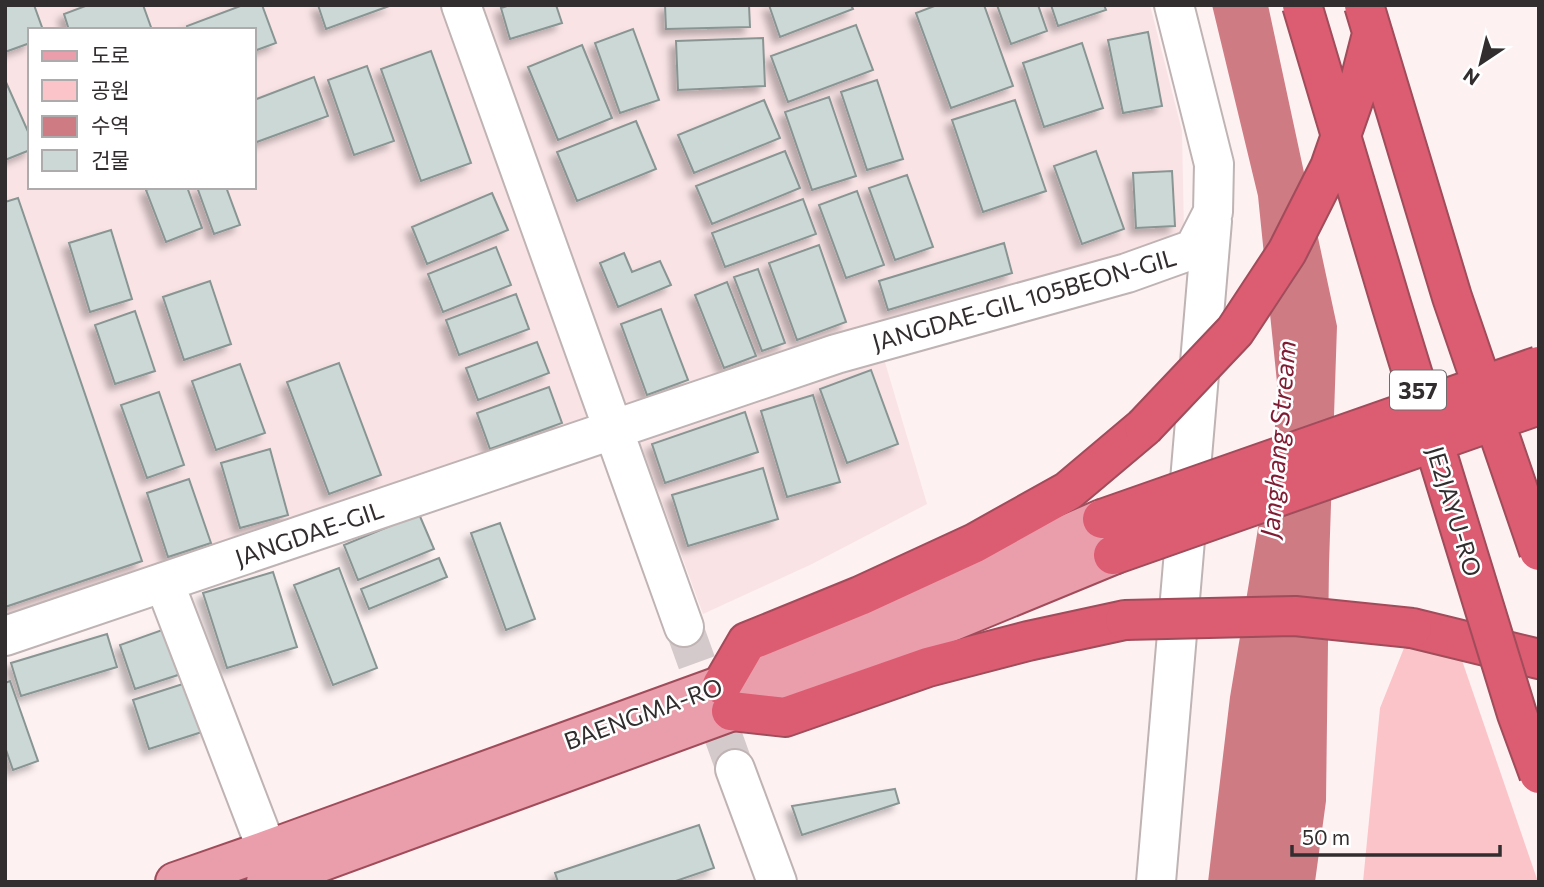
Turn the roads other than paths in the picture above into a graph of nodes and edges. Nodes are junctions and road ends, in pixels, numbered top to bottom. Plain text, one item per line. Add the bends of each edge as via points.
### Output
1 (461, 5) edge
2 (1174, 5) edge
3 (1302, 5) edge
4 (1364, 5) edge
5 (1380, 5) edge
6 (1213, 212) junction
7 (1539, 366) edge
8 (1539, 405) edge
9 (613, 429) junction
10 (1107, 537) junction
11 (1539, 551) edge
12 (164, 582) junction
13 (684, 627) tunnel mouth
14 (5, 636) edge
15 (1539, 659) edge
16 (726, 698) junction
17 (735, 769) tunnel mouth
18 (1539, 774) edge
19 (267, 866) edge
20 (175, 882) edge
21 (777, 882) edge
22 (1156, 882) edge

1 - 9 street
2 - 6 street, JANGDAE-GIL 105BEON-GIL via 1214,164
3 - 18 highway, JE2JAYU-RO / 357, bridge
4 - 11 highway, 357, bridge via 1452,297
5 - 16 highway, bridge via 1330,167 1287,252 1235,331 1144,428 1068,491 975,543 747,642
6 - 9 street, JANGDAE-GIL 105BEON-GIL via 1194,249 1127,274 836,354
6 - 22 street
7 - 10 highway, bridge
8 - 10 highway, bridge
9 - 12 street, JANGDAE-GIL
9 - 13 street
10 - 16 main road, BAENGMA-RO
12 - 14 street, JANGDAE-GIL
12 - 19 street
15 - 16 highway, bridge via 1412,628 1295,616 1125,620 928,667 785,717
16 - 19 main road, BAENGMA-RO
17 - 21 street
19 - 20 main road, BAENGMA-RO

